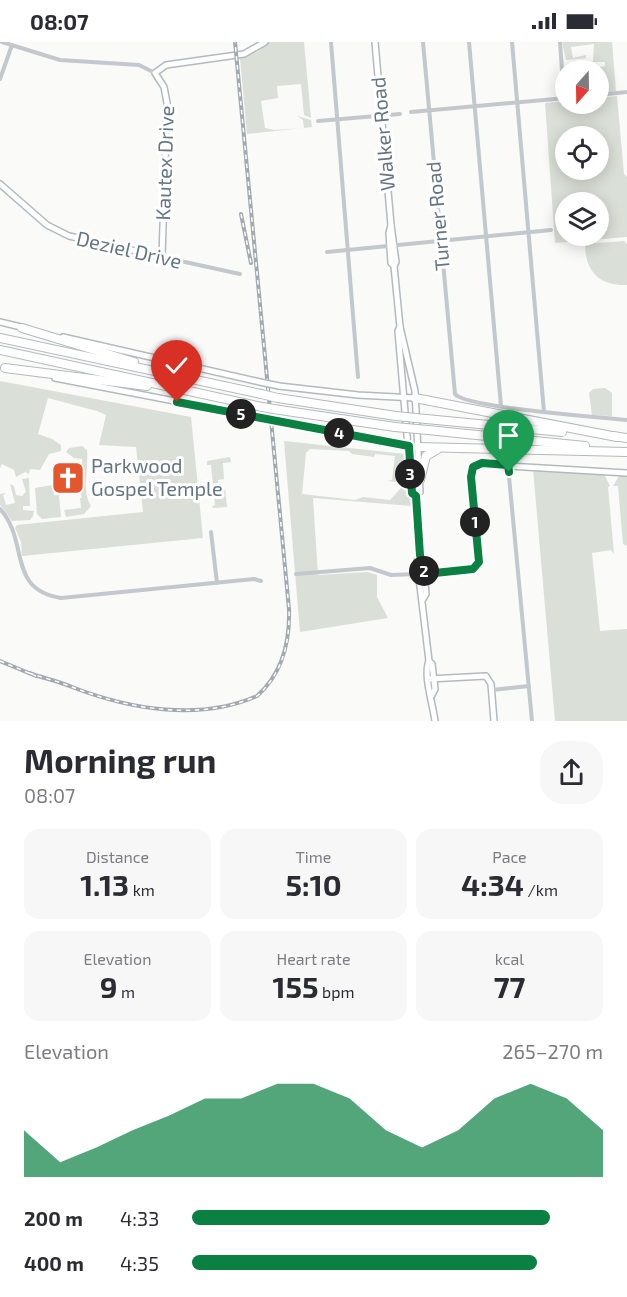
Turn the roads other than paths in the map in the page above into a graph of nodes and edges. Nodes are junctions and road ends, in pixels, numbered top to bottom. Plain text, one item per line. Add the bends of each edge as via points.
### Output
1 (4, 42) edge
2 (265, 42) edge
3 (331, 42) edge
4 (375, 42) edge
5 (423, 42) edge
6 (469, 42) edge
7 (512, 42) edge
8 (560, 42) edge
9 (12, 45) junction
10 (562, 60) edge
11 (155, 73) junction
12 (0, 79) edge
13 (627, 92) edge
14 (609, 94) edge
15 (555, 99) edge
16 (517, 103) junction
17 (475, 106) junction
18 (429, 111) junction
19 (411, 112) dead end
20 (400, 114) dead end
21 (381, 116) junction
22 (338, 119) junction
23 (318, 121) dead end
24 (0, 184) edge
25 (551, 230) dead end
26 (529, 234) junction
27 (486, 238) junction
28 (440, 242) junction
29 (392, 246) junction
30 (349, 250) junction
31 (327, 252) dead end
32 (162, 258) junction
33 (240, 274) dead end
34 (0, 322) edge
35 (400, 327) junction
36 (22, 328) junction
37 (0, 338) edge
38 (0, 350) edge
39 (3, 368) edge
40 (178, 376) junction
41 (358, 377) dead end
42 (190, 393) junction
43 (404, 398) junction
44 (415, 398) junction
45 (501, 406) junction
46 (544, 412) junction
47 (627, 420) edge
48 (617, 437) junction
49 (627, 438) edge
50 (409, 446) junction
51 (419, 447) junction
52 (458, 447) junction
53 (627, 451) edge
54 (508, 465) junction
55 (627, 473) edge
56 (420, 480) junction
57 (416, 496) junction
58 (0, 509) edge
59 (211, 532) dead end
60 (296, 574) dead end
61 (421, 574) junction
62 (261, 581) dead end
63 (217, 583) junction
64 (431, 679) junction
65 (529, 686) junction
66 (492, 690) junction
67 (435, 721) edge
68 (494, 721) edge
69 (532, 721) edge

1 - 9 street
2 - 11 main road via 244,54 166,65
3 - 22 street
4 - 21 main road, Walker Road
5 - 18 street, Turner Road
6 - 17 street
7 - 16 street
8 - 10 street
9 - 11 street via 60,60 131,64
9 - 12 street
11 - 32 main road, Kautex Drive via 164,87 167,103
13 - 14 street
15 - 16 street
16 - 17 street
16 - 26 street
17 - 18 street
17 - 27 street
18 - 19 street
18 - 28 street, Turner Road
20 - 21 street
21 - 22 street
21 - 29 main road, Walker Road
22 - 23 street
22 - 30 street
24 - 32 main road, Deziel Drive via 47,225 69,236
25 - 26 street
26 - 27 street
26 - 46 street
27 - 28 street
27 - 45 street
28 - 29 street
28 - 45 street, Turner Road via 453,390 460,399
29 - 30 street
29 - 35 main road, Walker Road
30 - 31 street
30 - 41 street
32 - 33 street, Deziel Drive
34 - 36 main road
35 - 43 main road, Walker Road
35 - 44 main road, Walker Road
36 - 40 highway
36 - 43 main road, bridge via 279,386
37 - 40 highway
38 - 42 highway
39 - 42 highway
39 - 50 main road, bridge
40 - 48 highway, bridge via 278,398 396,416
42 - 53 highway, bridge via 395,427
43 - 44 main road
43 - 50 main road, Walker Road
44 - 48 highway
44 - 51 main road, Walker Road
45 - 46 street
46 - 47 street
48 - 49 highway
50 - 51 main road
50 - 57 main road, Walker Road via 412,493
51 - 52 highway
51 - 56 main road, Walker Road
52 - 53 highway
52 - 56 highway via 428,452
54 - 55 main road
54 - 61 main road via 482,463 473,467 479,562 473,569
54 - 65 street
56 - 57 main road, Walker Road
57 - 61 main road, Walker Road via 420,555 417,561
58 - 63 street via 15,533 23,573 30,584 48,596 65,598
59 - 63 street
60 - 61 street via 370,568 391,575
61 - 64 main road, Walker Road
62 - 63 street
64 - 66 main road via 482,674 490,679
64 - 67 main road, Walker Road
65 - 66 street
65 - 69 street
66 - 68 main road

